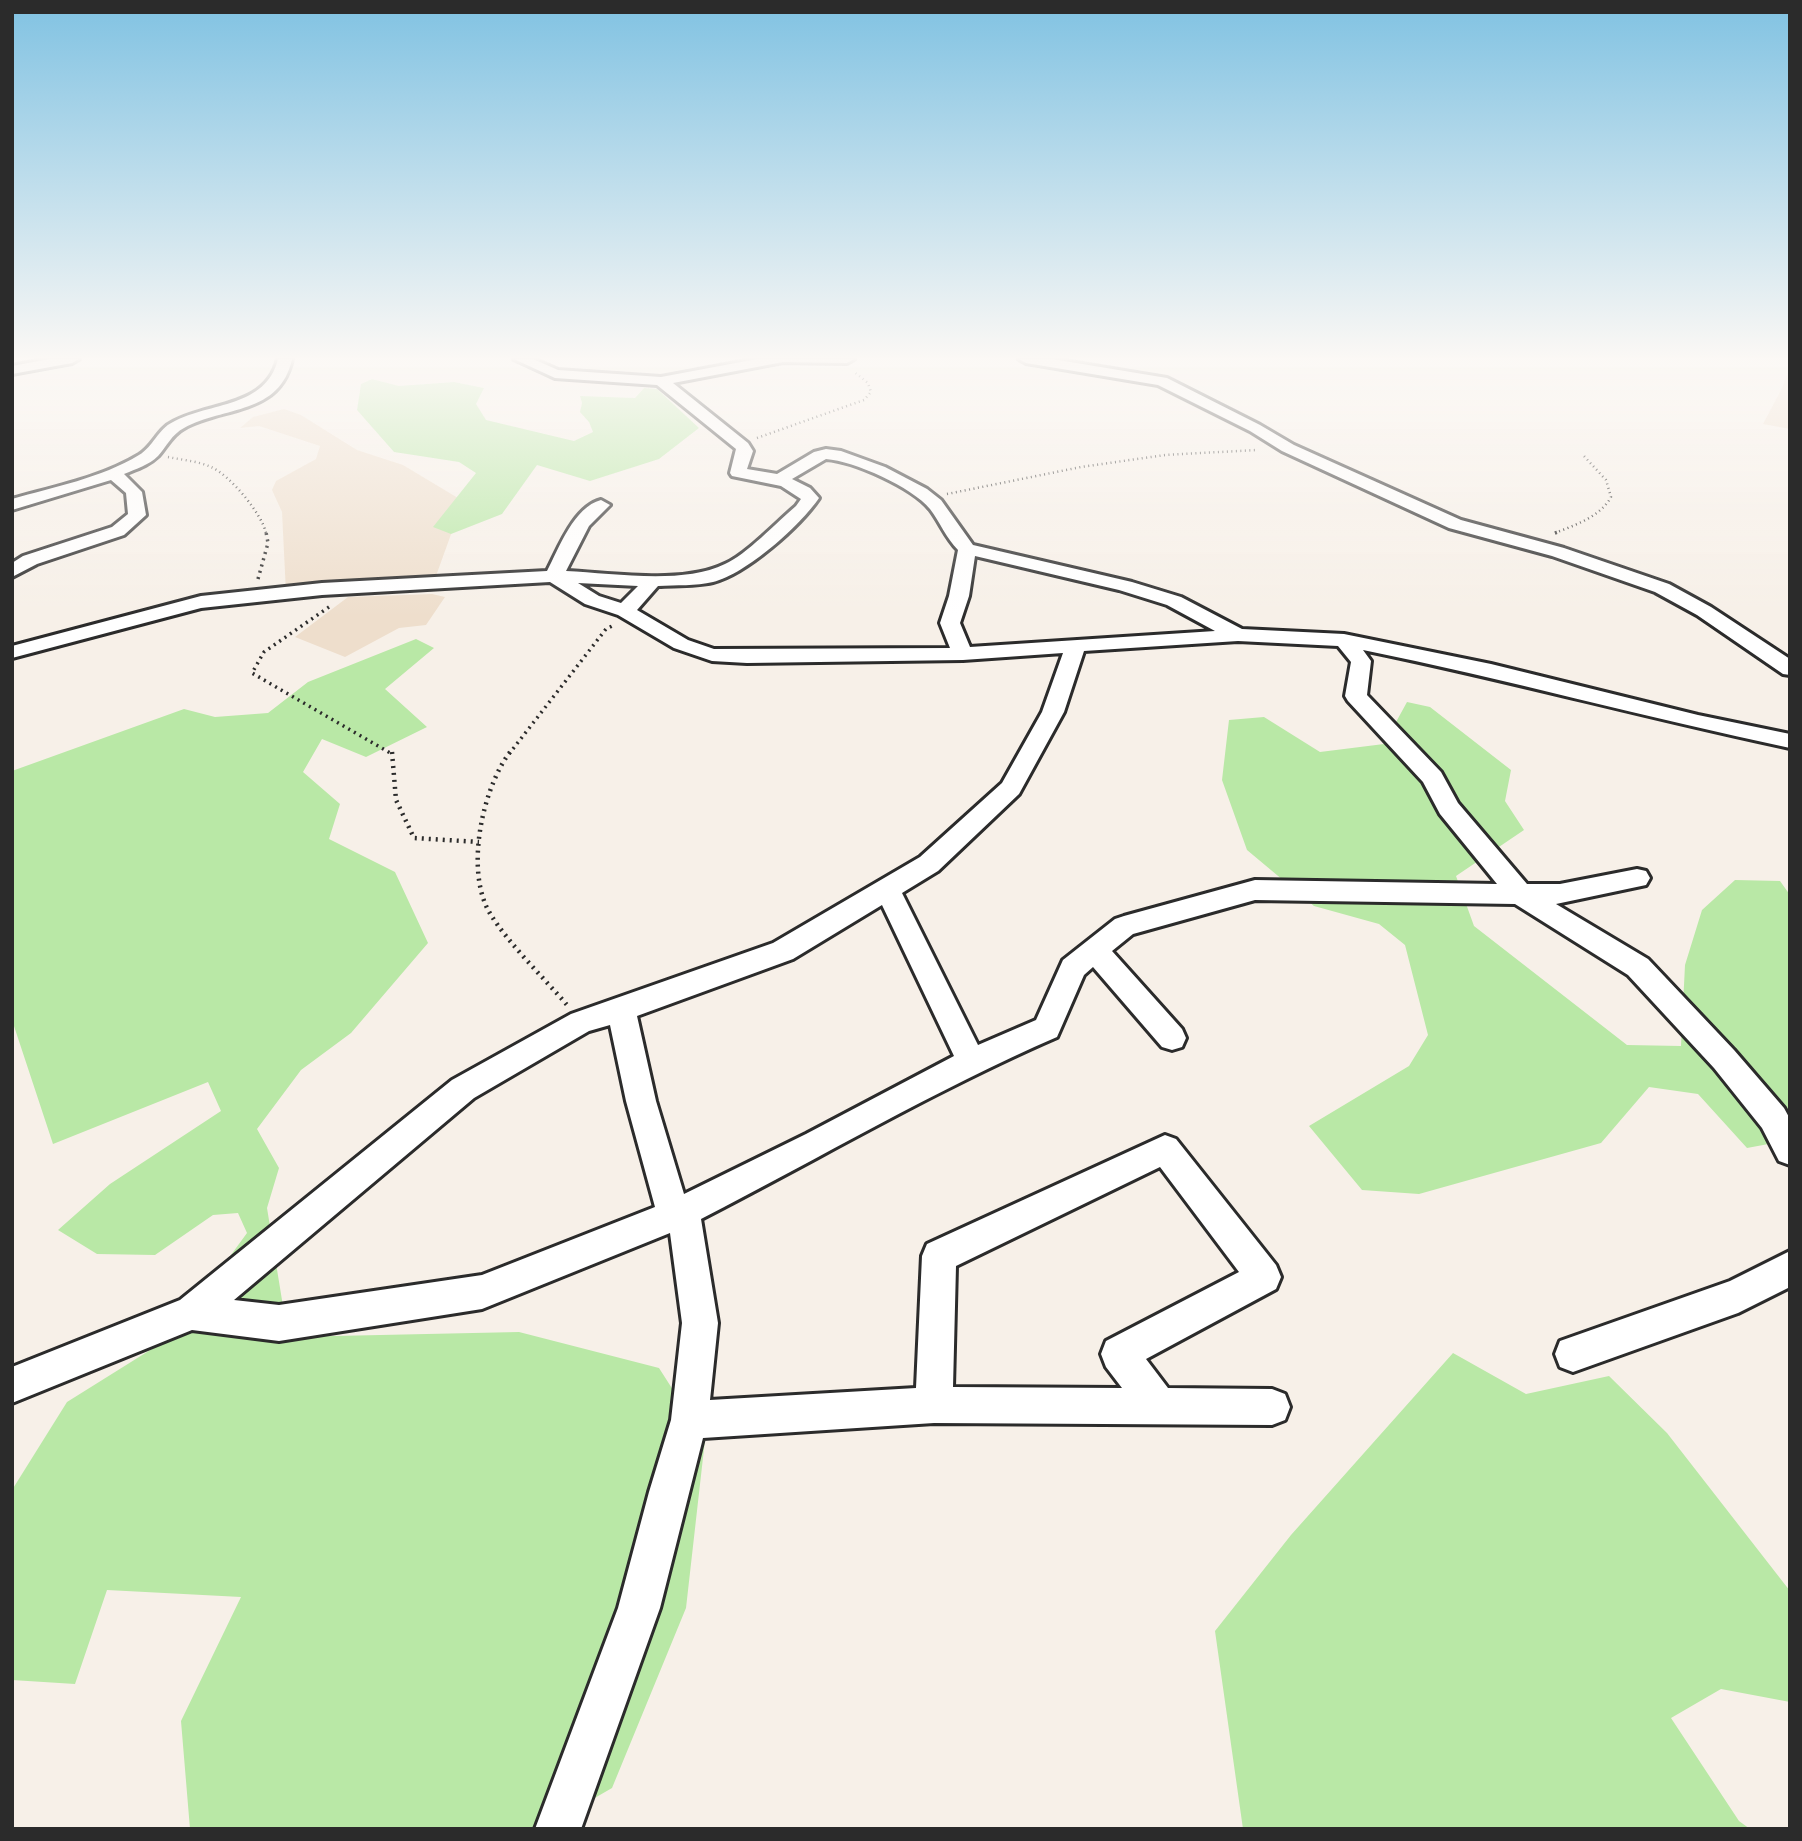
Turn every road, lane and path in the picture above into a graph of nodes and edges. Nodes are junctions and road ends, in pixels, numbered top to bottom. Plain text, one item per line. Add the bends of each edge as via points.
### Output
1 (158, 445) edge
2 (740, 445) edge
3 (1283, 445) edge
4 (1288, 448) junction
5 (150, 454) junction
6 (1583, 455) dead end
7 (112, 472) junction
8 (779, 480) junction
9 (929, 497) junction
10 (12, 505) edge
11 (601, 505) dead end
12 (1529, 544) junction
13 (967, 549) junction
14 (12, 571) edge
15 (554, 576) junction
16 (653, 582) junction
17 (352, 588) junction
18 (256, 595) junction
19 (628, 613) junction
20 (1238, 635) junction
21 (1344, 640) junction
22 (1075, 648) junction
23 (12, 652) edge
24 (963, 654) junction
25 (1790, 669) edge
26 (1790, 741) edge
27 (479, 842) junction
28 (1637, 877) dead end
29 (887, 889) junction
30 (1521, 895) junction
31 (1094, 950) junction
32 (621, 1010) junction
33 (581, 1022) junction
34 (1172, 1038) dead end
35 (971, 1061) junction
36 (1790, 1151) edge
37 (678, 1214) junction
38 (1790, 1268) edge
39 (192, 1313) junction
40 (1573, 1354) dead end
41 (12, 1385) edge
42 (934, 1405) junction
43 (1159, 1406) junction
44 (1272, 1408) dead end
45 (690, 1420) junction
46 (558, 1829) edge

1 - 5 street
2 - 8 street via 745,451 738,473
3 - 4 street
4 - 9 path via 1165,455
4 - 12 street via 1455,524
5 - 7 street
5 - 18 path via 216,469 232,480 264,522 268,543
6 - 12 path via 1611,487 1607,506
7 - 10 street
7 - 14 street via 134,492 137,515 128,525 30,560
8 - 9 street via 830,453 870,466
8 - 16 street via 803,489 810,498 734,568 709,578
9 - 13 street via 951,525 956,540
11 - 15 street via 582,523
12 - 25 street via 1662,588
13 - 20 street via 1174,601
13 - 24 street via 950,623
15 - 16 street
15 - 17 street
15 - 19 street via 592,600
16 - 19 street
17 - 18 street
17 - 27 path via 264,652 252,673 392,752 396,800 414,838
18 - 23 street via 162,610
19 - 24 street via 681,643 712,654
19 - 27 path via 606,629 499,768
20 - 21 street
20 - 22 street
21 - 26 street
21 - 30 street via 1361,661 1356,696 1433,778 1448,808
22 - 24 street
22 - 29 street via 1053,712 1011,788 929,864
27 - 33 path via 479,884 490,914
28 - 30 street via 1560,894
29 - 32 street via 783,951
29 - 35 street
30 - 31 street via 1255,890 1124,926
30 - 36 street via 1638,967 1773,1118
31 - 34 street
31 - 35 street via 1073,968 1047,1028
32 - 33 street
32 - 37 street via 641,1101
33 - 39 street via 463,1089
35 - 37 street
37 - 39 street via 482,1292 279,1323
37 - 45 street via 700,1323
38 - 40 street via 1738,1296
39 - 41 street
42 - 43 street
42 - 43 street via 939,1256 1165,1150 1264,1277 1119,1354
42 - 45 street
43 - 44 street
45 - 46 street via 639,1608

